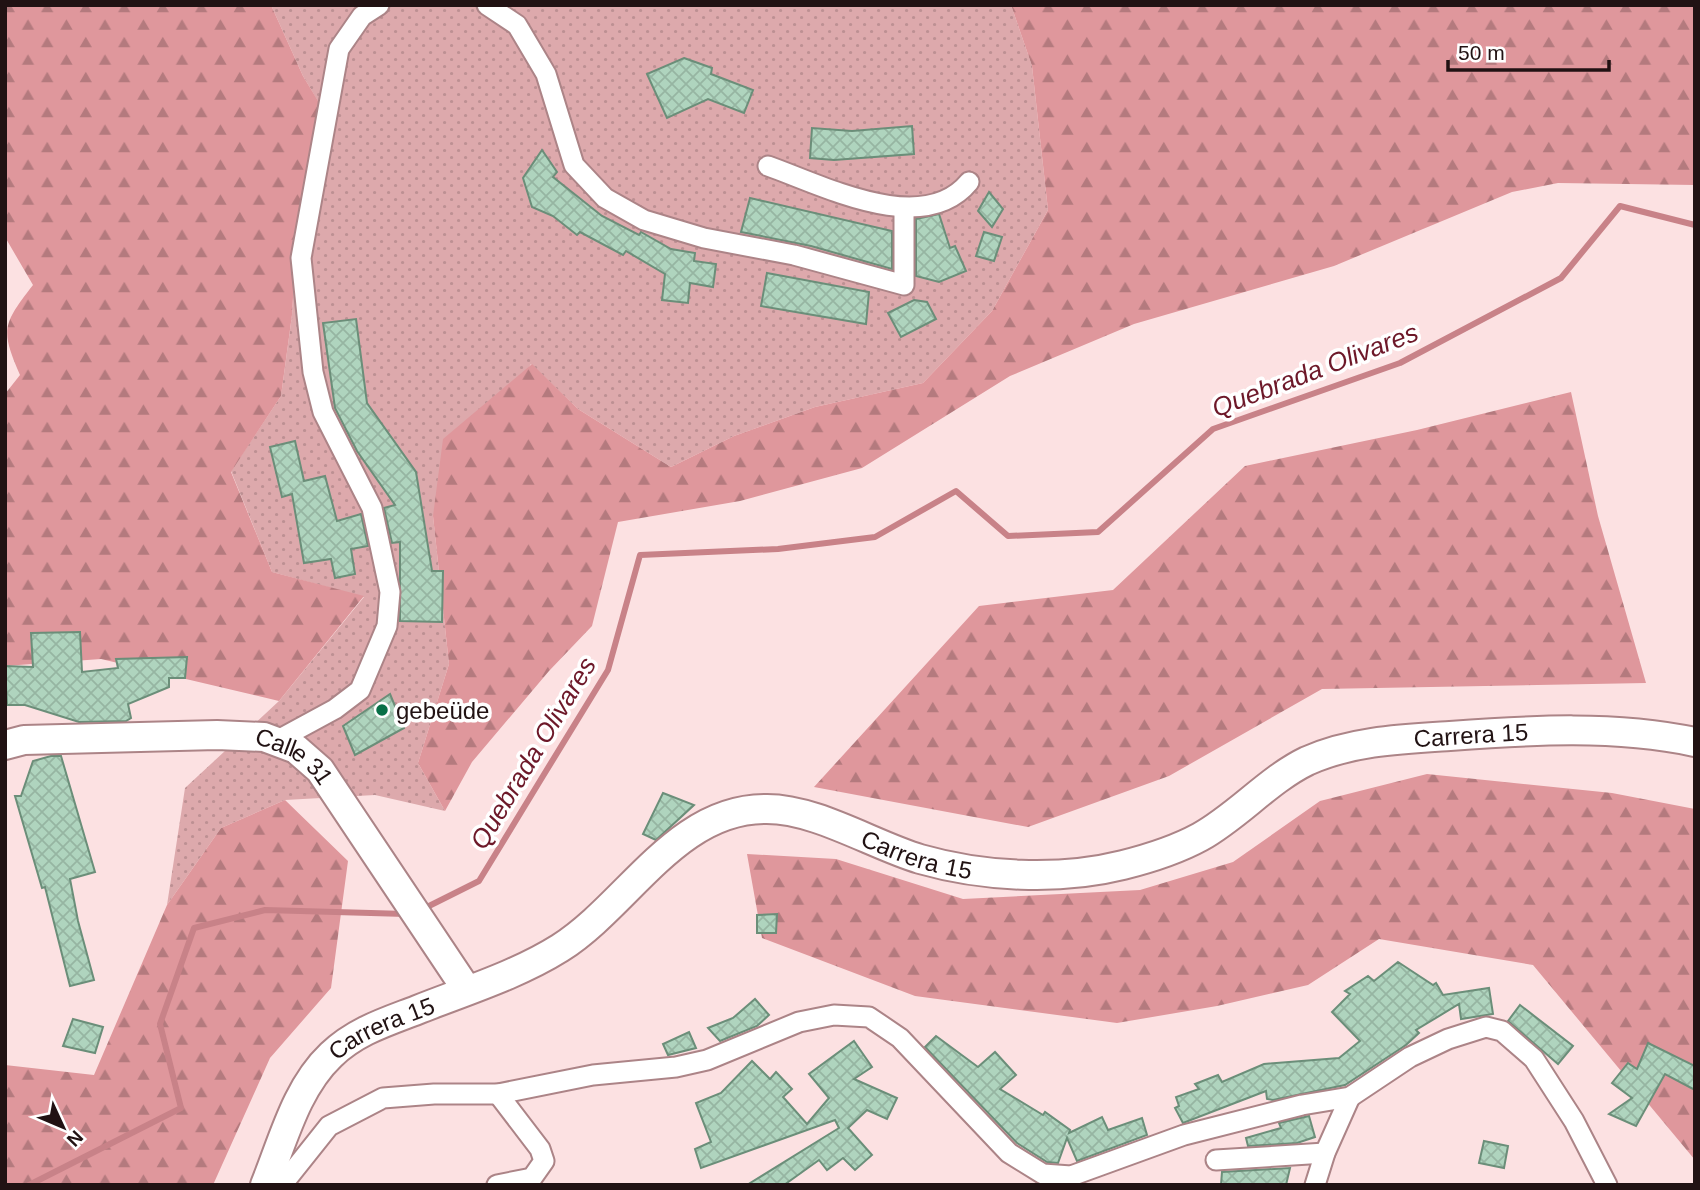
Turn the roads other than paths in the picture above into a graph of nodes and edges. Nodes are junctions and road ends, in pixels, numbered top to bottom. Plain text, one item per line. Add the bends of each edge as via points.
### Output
1 (379, 5) edge
2 (487, 5) edge
3 (768, 166) dead end
4 (969, 183) dead end
5 (904, 208) junction
6 (276, 741) junction
7 (1695, 742) edge
8 (11, 746) edge
9 (462, 981) junction
10 (498, 1094) junction
11 (1349, 1097) junction
12 (1325, 1153) junction
13 (1216, 1160) dead end
14 (265, 1185) edge
15 (282, 1185) edge
16 (497, 1185) edge
17 (1315, 1185) edge
18 (1607, 1185) edge

1 - 6 street via 362,16 339,49 301,258 313,372 323,412 372,508 390,592 387,626 360,690
2 - 5 street via 517,25 546,74 574,165 605,198 644,220 904,285
3 - 5 street via 870,202
4 - 5 street via 954,197
6 - 8 main road, Calle 31 via 217,735
6 - 9 main road, Calle 31 via 296,749 320,770
7 - 9 main road, Carrera 15 via 1651,732 1511,732 1411,738 1337,749 1301,764 1199,838 1123,865 1065,873 1012,874 922,859 791,812 765,808 737,813 680,840 561,947
9 - 14 main road, Carrera 15 via 359,1032 330,1056 305,1087
10 - 11 street via 593,1074 647,1071 707,1060 799,1022 856,1015 878,1022 900,1038 1009,1153 1030,1168 1055,1176 1086,1172 1184,1135 1248,1117
10 - 15 street via 383,1098 329,1126
10 - 16 street via 544,1161 532,1178
11 - 12 street
11 - 18 street via 1410,1057 1448,1039 1486,1027 1502,1031 1534,1059
12 - 13 street
12 - 17 street

